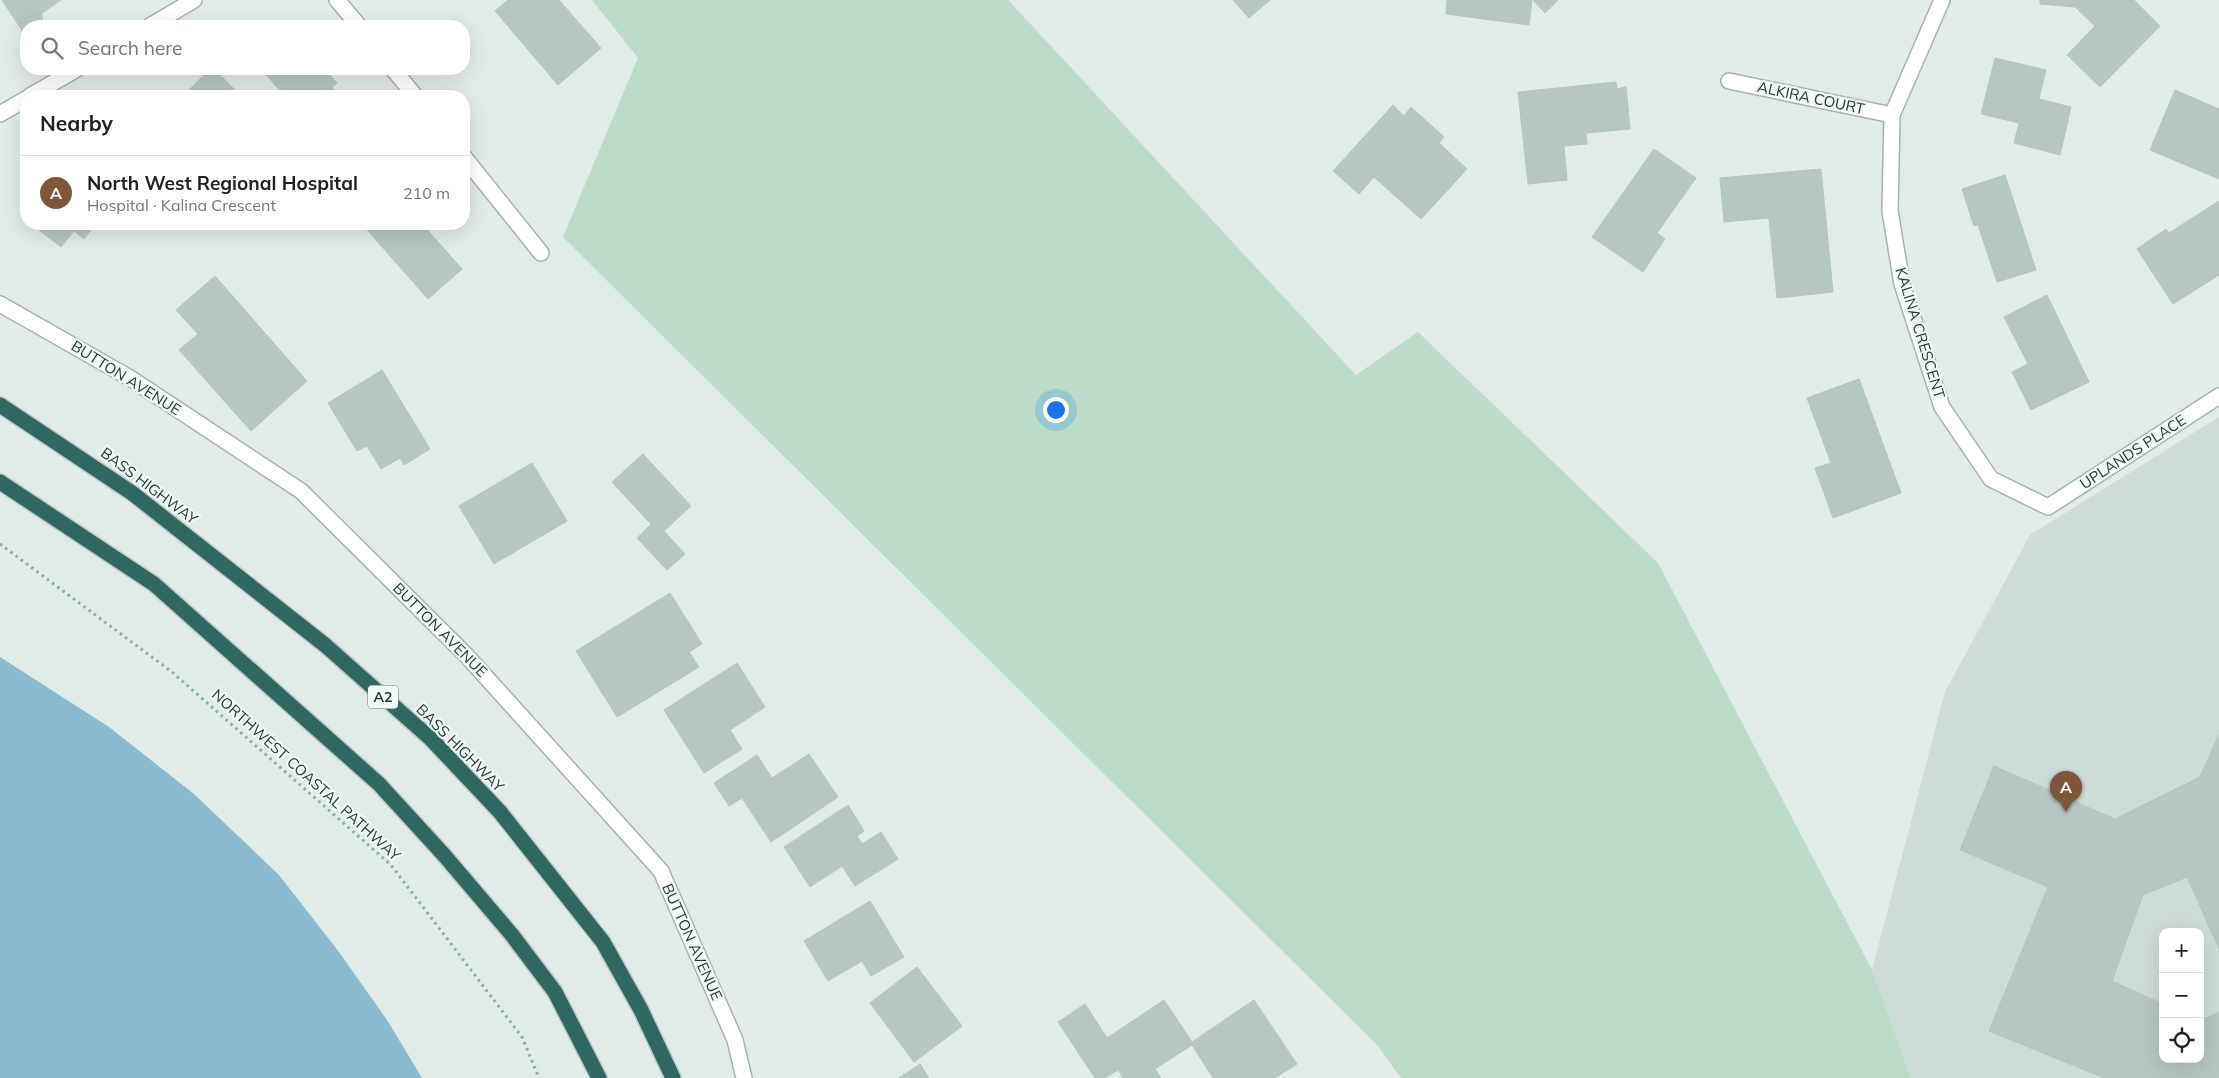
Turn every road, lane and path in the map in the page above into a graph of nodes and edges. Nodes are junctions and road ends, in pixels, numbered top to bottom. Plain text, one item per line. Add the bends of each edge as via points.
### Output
1 (194, 0) edge
2 (338, 0) edge
3 (1942, 0) edge
4 (160, 20) edge
5 (354, 20) edge
6 (67, 75) edge
7 (398, 75) edge
8 (1729, 81) dead end
9 (40, 90) edge
10 (410, 90) edge
11 (20, 102) edge
12 (0, 114) edge
13 (1892, 115) junction
14 (470, 164) edge
15 (541, 253) dead end
16 (0, 304) edge
17 (2219, 396) edge
18 (0, 405) edge
19 (0, 482) edge
20 (2048, 507) joint
21 (0, 544) edge
22 (539, 1078) edge
23 (600, 1078) edge
24 (673, 1078) edge
25 (744, 1078) edge

1 - 4 street
2 - 5 street
3 - 13 street, KALINA CRESCENT
6 - 9 street
7 - 10 street
8 - 13 street, ALKIRA COURT
11 - 12 street
13 - 20 street, KALINA CRESCENT via 1890,211 1902,284 1942,407 1991,480
14 - 15 street
16 - 25 street, BUTTON AVENUE via 130,378 301,492 466,655 661,871 735,1040
17 - 20 street, UPLANDS PLACE
18 - 24 highway, BASS HIGHWAY / A2 via 132,492 325,645 431,739 500,812 603,942 641,1010
19 - 23 highway via 154,584 379,784 444,855 528,956 555,992
21 - 22 path, NORTHWEST COASTAL PATHWAY via 172,672 392,864 522,1037

